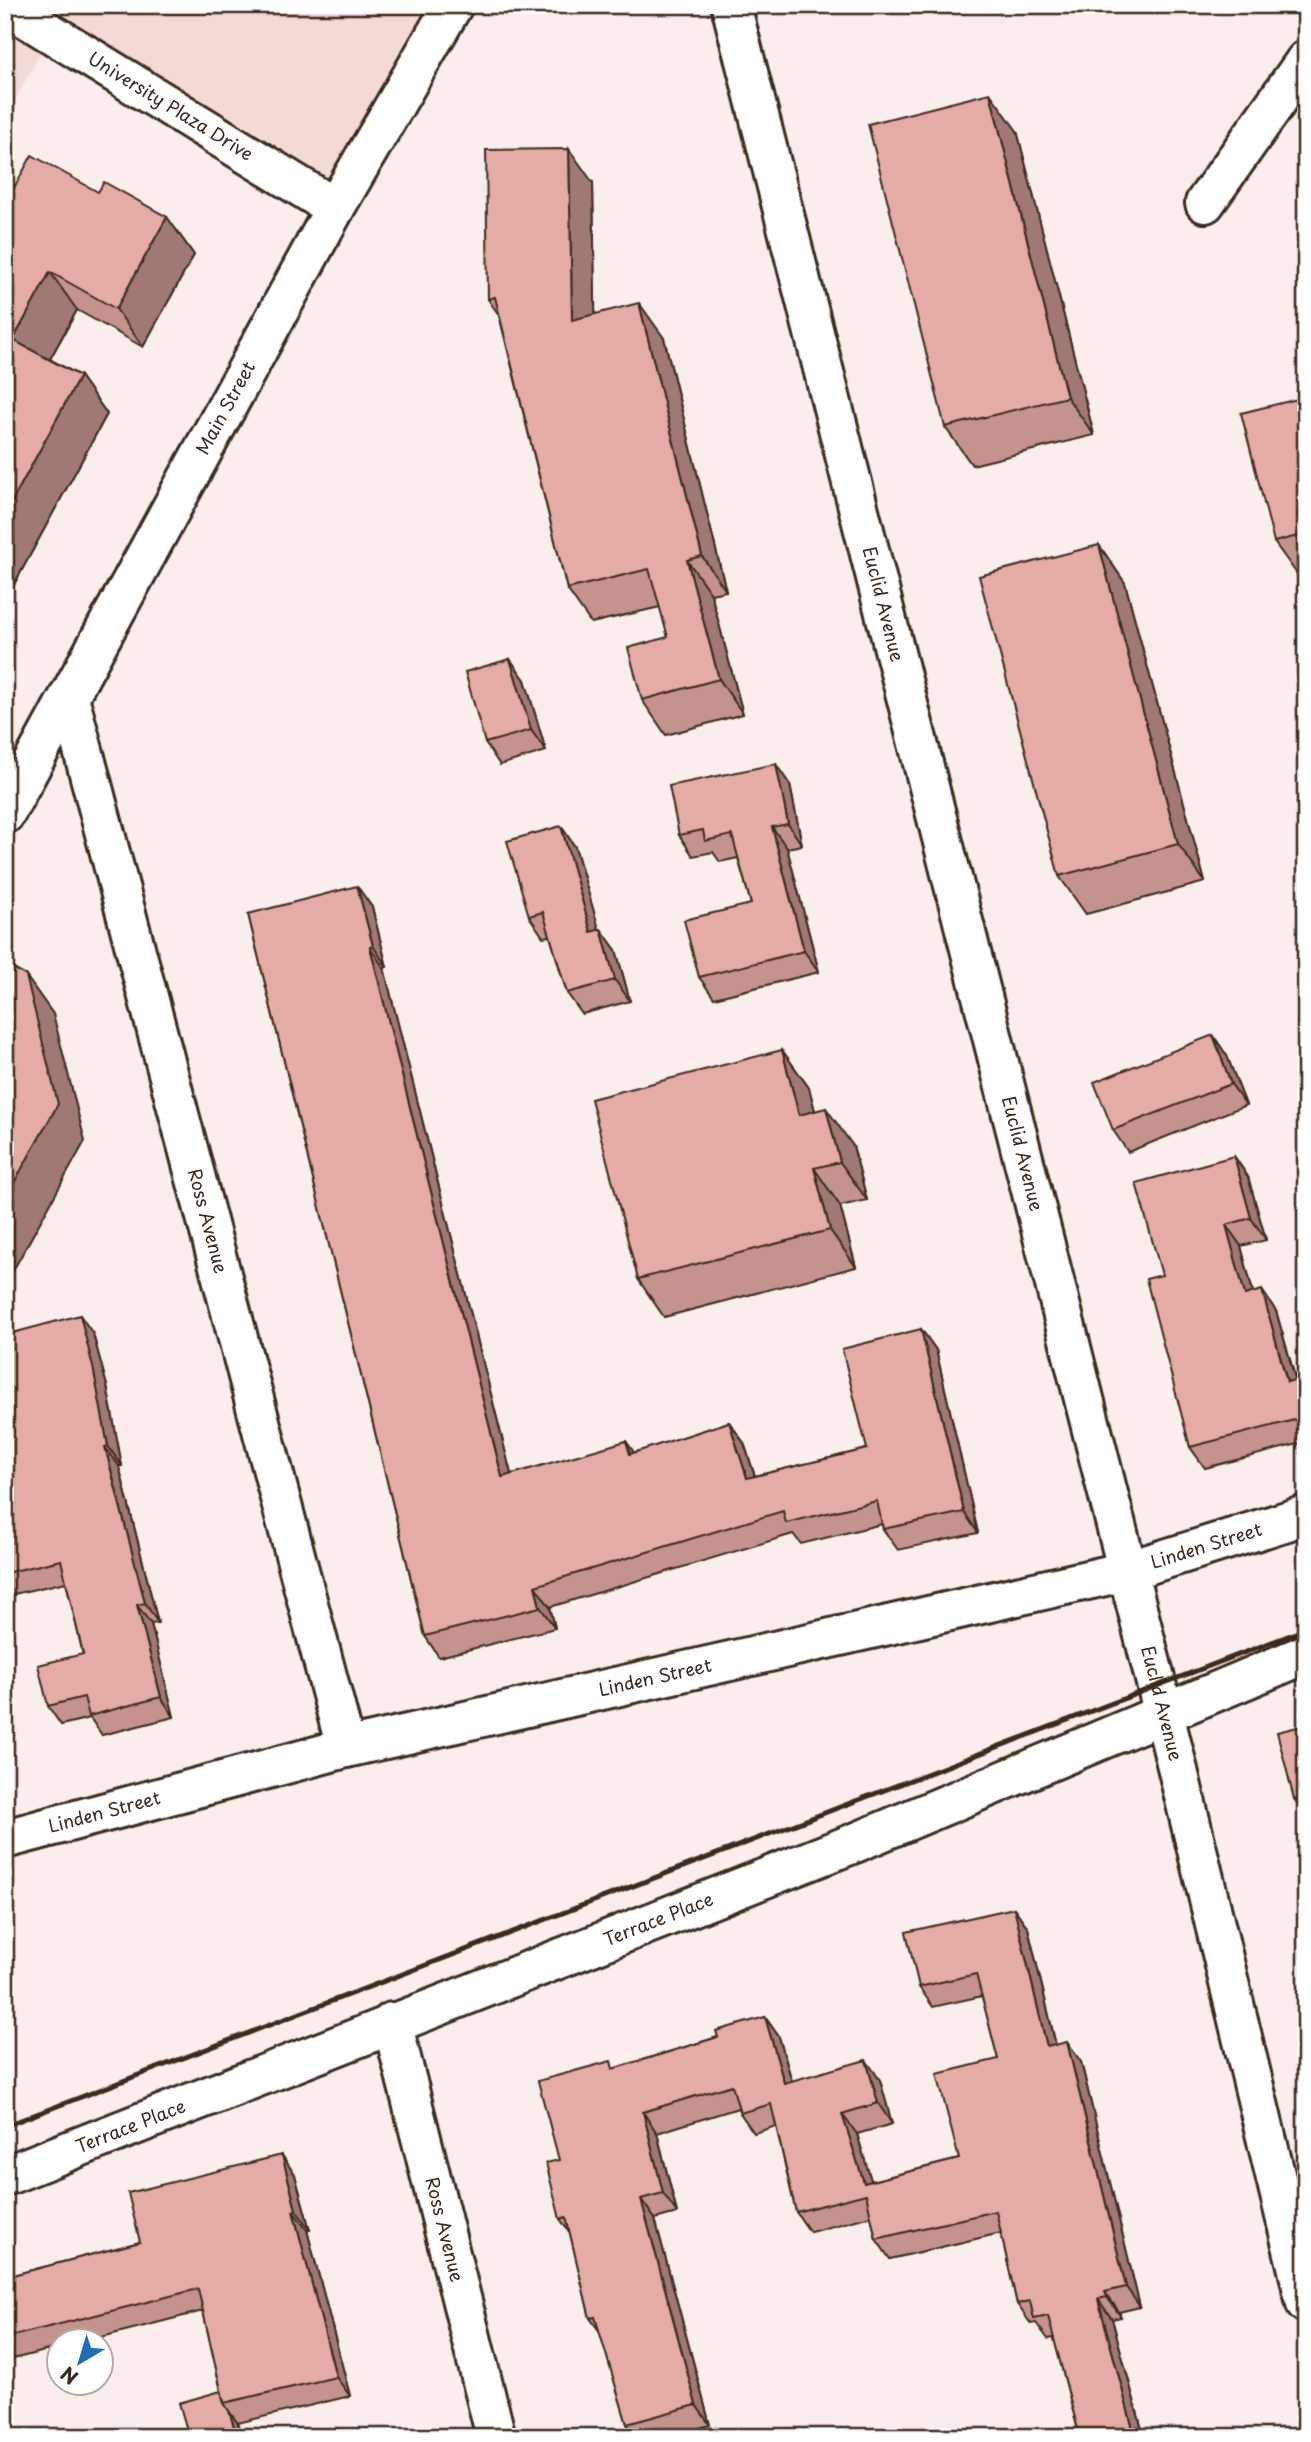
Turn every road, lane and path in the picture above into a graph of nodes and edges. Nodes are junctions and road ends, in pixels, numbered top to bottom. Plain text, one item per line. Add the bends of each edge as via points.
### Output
1 (5, 5) edge
2 (453, 5) edge
3 (731, 5) edge
4 (1306, 60) edge
5 (1205, 203) dead end
6 (335, 208) junction
7 (69, 696) junction
8 (5, 814) edge
9 (1306, 1515) edge
10 (1127, 1572) junction
11 (1306, 1654) edge
12 (1164, 1716) junction
13 (346, 1748) junction
14 (5, 1839) edge
15 (392, 2022) junction
16 (5, 2176) edge
17 (1306, 2304) edge
18 (496, 2437) edge

1 - 6 street, University Plaza Drive
2 - 6 street, Main Street
3 - 10 street, Euclid Avenue
4 - 5 street
6 - 7 street, Main Street
7 - 8 street, Main Street
7 - 13 street, Ross Avenue
9 - 10 street, Linden Street
10 - 12 street, Euclid Avenue
10 - 13 street, Linden Street
11 - 12 street, Terrace Place
12 - 15 street, Terrace Place via 857,1842
12 - 17 street, Euclid Avenue
13 - 14 street, Linden Street
15 - 16 street, Terrace Place
15 - 18 street, Ross Avenue

